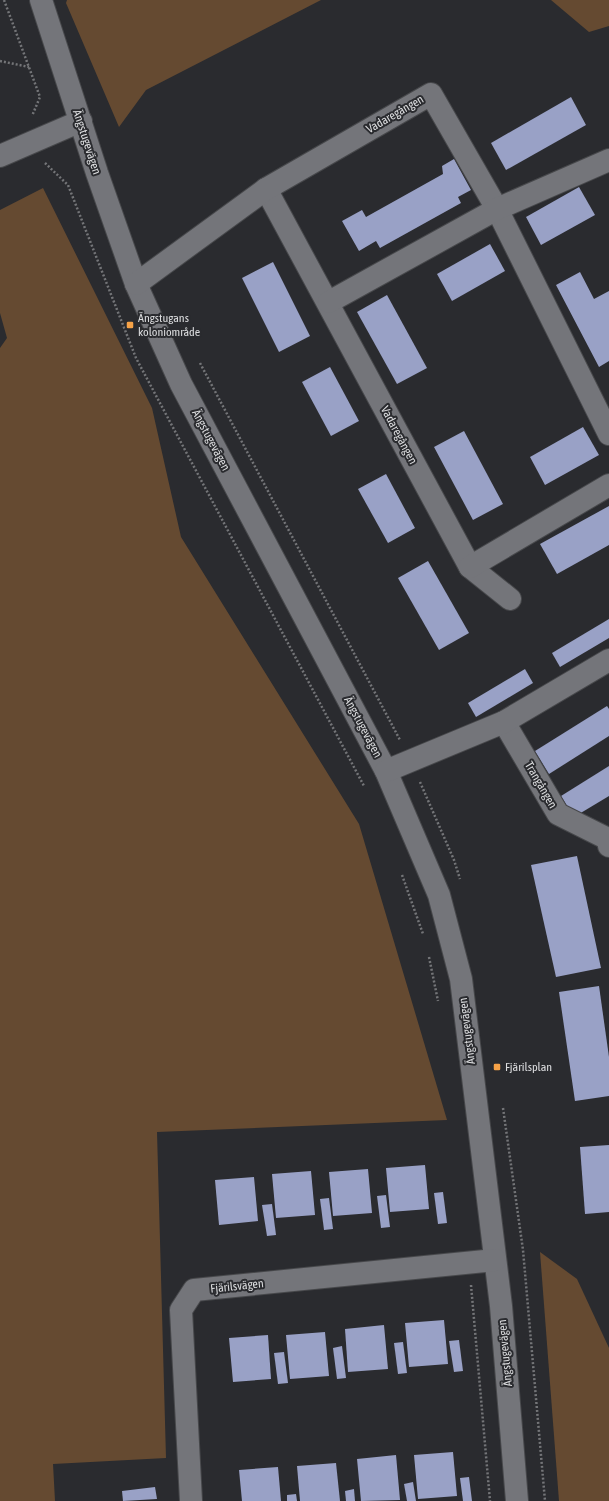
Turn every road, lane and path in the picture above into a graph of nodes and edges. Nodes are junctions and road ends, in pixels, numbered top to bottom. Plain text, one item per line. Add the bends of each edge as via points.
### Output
1 (4, 0) edge
2 (41, 0) edge
3 (0, 61) edge
4 (29, 67) junction
5 (81, 121) junction
6 (36, 141) junction
7 (0, 156) edge
8 (609, 160) edge
9 (266, 189) junction
10 (496, 209) junction
11 (136, 284) junction
12 (329, 302) junction
13 (609, 434) edge
14 (609, 486) edge
15 (470, 567) junction
16 (510, 599) dead end
17 (608, 664) edge
18 (504, 722) junction
19 (386, 771) junction
20 (365, 787) dead end
21 (609, 846) edge
22 (400, 867) dead end
23 (423, 935) dead end
24 (427, 950) dead end
25 (438, 1003) dead end
26 (495, 1260) junction
27 (469, 1264) junction
28 (191, 1501) edge
29 (490, 1501) edge
30 (517, 1501) edge

1 - 4 path
2 - 5 street, Ängstugevägen
3 - 4 path
4 - 6 path via 40,97 29,124
5 - 6 street
5 - 11 street, Ängstugevägen
6 - 7 street
6 - 20 path via 45,164 68,185 140,365
8 - 10 street
9 - 10 street, Vadaregången via 431,94
9 - 11 street, Vadaregången
9 - 12 street, Vadaregången
10 - 12 street
10 - 13 street, Vadaregången
11 - 19 street, Ängstugevägen via 181,384
12 - 15 street, Vadaregången
14 - 15 street
15 - 16 street, Vadaregången
17 - 18 street
18 - 19 street
18 - 21 street, Trangången via 558,814 608,839
19 - 26 street, Ängstugevägen via 439,895 461,980
22 - 23 path
24 - 25 path
26 - 27 street, Fjärilsvägen
26 - 30 street, Ängstugevägen via 502,1306
27 - 28 street, Fjärilsvägen via 194,1290 181,1310
27 - 29 path

